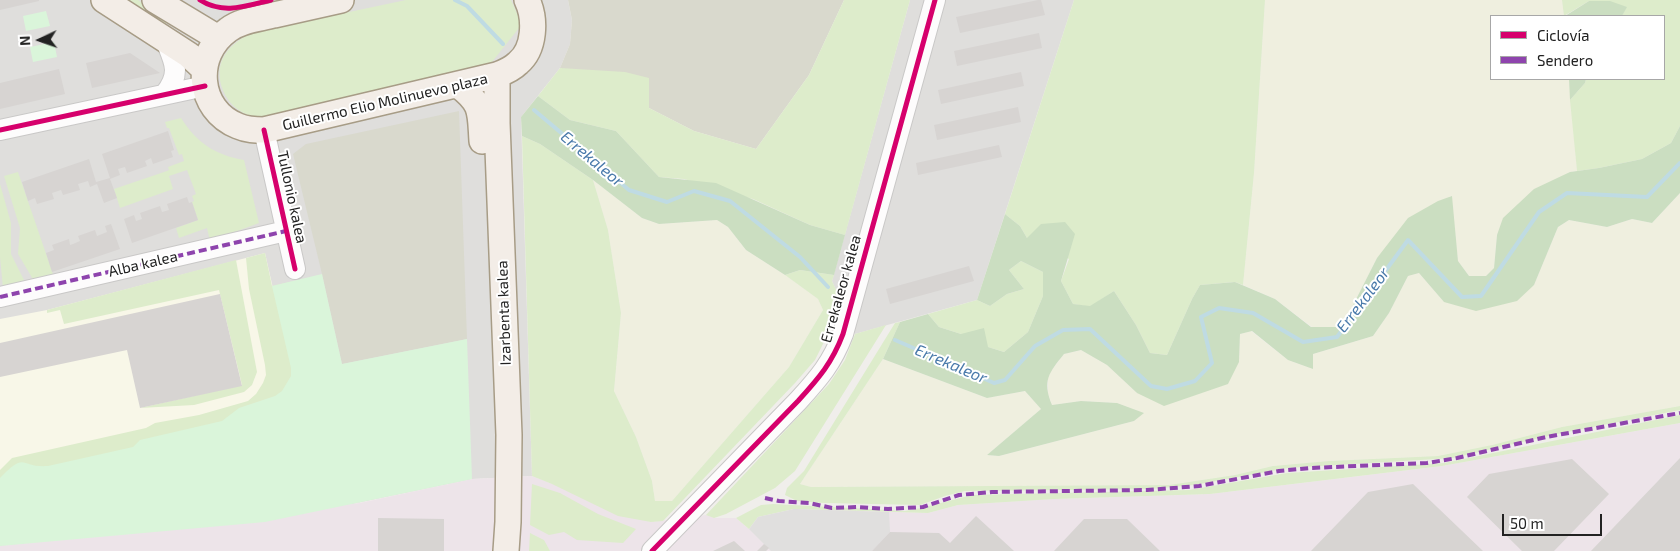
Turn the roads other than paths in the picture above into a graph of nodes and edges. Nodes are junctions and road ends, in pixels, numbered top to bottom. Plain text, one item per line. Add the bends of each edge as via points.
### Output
1 (104, 0) edge
2 (155, 0) edge
3 (341, 0) edge
4 (527, 0) edge
5 (935, 0) edge
6 (218, 38) junction
7 (165, 39) junction
8 (497, 75) junction
9 (204, 77) junction
10 (458, 85) junction
11 (165, 94) junction
12 (0, 130) edge
13 (264, 130) junction
14 (286, 231) junction
15 (295, 269) dead end
16 (0, 298) edge
17 (490, 551) edge
18 (506, 551) edge
19 (652, 551) edge

1 - 7 main road
2 - 6 main road
3 - 6 main road via 247,21
4 - 8 main road, Guillermo Elio Molinuevo plaza via 533,21 530,42 520,62
5 - 19 street, Errekaleor kalea via 835,354 798,401
6 - 9 main road via 208,53
7 - 9 main road via 189,55
7 - 11 street via 175,62 172,85
8 - 10 main road, Guillermo Elio Molinuevo plaza
8 - 18 main road, Izarbenta kalea via 509,435
9 - 11 street
9 - 13 main road, Guillermo Elio Molinuevo plaza via 210,100 226,119 237,126
10 - 13 main road, Guillermo Elio Molinuevo plaza
10 - 17 main road, Izarbenta kalea via 476,100 481,124 493,436
11 - 12 street
13 - 14 street, Tullonio kalea
14 - 15 street, Tullonio kalea
14 - 16 street, Alba kalea

